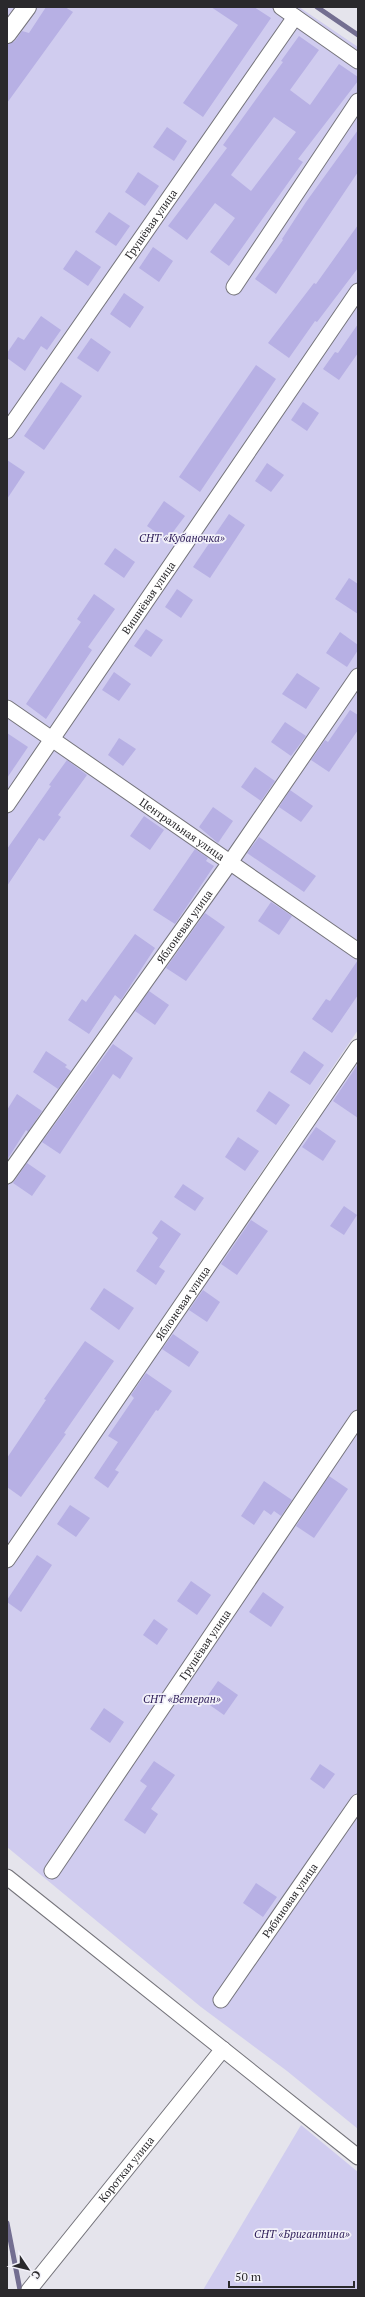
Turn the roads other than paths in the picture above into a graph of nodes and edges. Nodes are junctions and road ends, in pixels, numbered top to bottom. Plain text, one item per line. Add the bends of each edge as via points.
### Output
1 (27, 7) edge
2 (280, 7) edge
3 (295, 17) junction
4 (7, 34) edge
5 (358, 61) edge
6 (358, 101) edge
7 (234, 287) dead end
8 (358, 291) edge
9 (7, 431) edge
10 (358, 676) edge
11 (7, 708) edge
12 (53, 740) junction
13 (7, 805) edge
14 (231, 861) junction
15 (358, 951) edge
16 (358, 1047) edge
17 (7, 1176) edge
18 (358, 1418) edge
19 (7, 1560) edge
20 (358, 1802) edge
21 (52, 1871) dead end
22 (7, 1877) edge
23 (221, 2000) dead end
24 (223, 2049) junction
25 (358, 2157) edge
26 (29, 2290) edge

1 - 4 street
2 - 3 street
3 - 5 street
3 - 9 street, Грушёвая улица
6 - 7 street
8 - 12 street, Вишнёвая улица
10 - 14 street, Яблоневая улица
11 - 12 street, Центральная улица
12 - 13 street, Вишнёвая улица
12 - 14 street, Центральная улица
14 - 15 street, Центральная улица
14 - 17 street, Яблоневая улица
16 - 19 street, Яблоневая улица
18 - 21 street, Грушёвая улица
20 - 23 street, Рябиновая улица
22 - 24 street
24 - 25 street
24 - 26 street, Короткая улица

